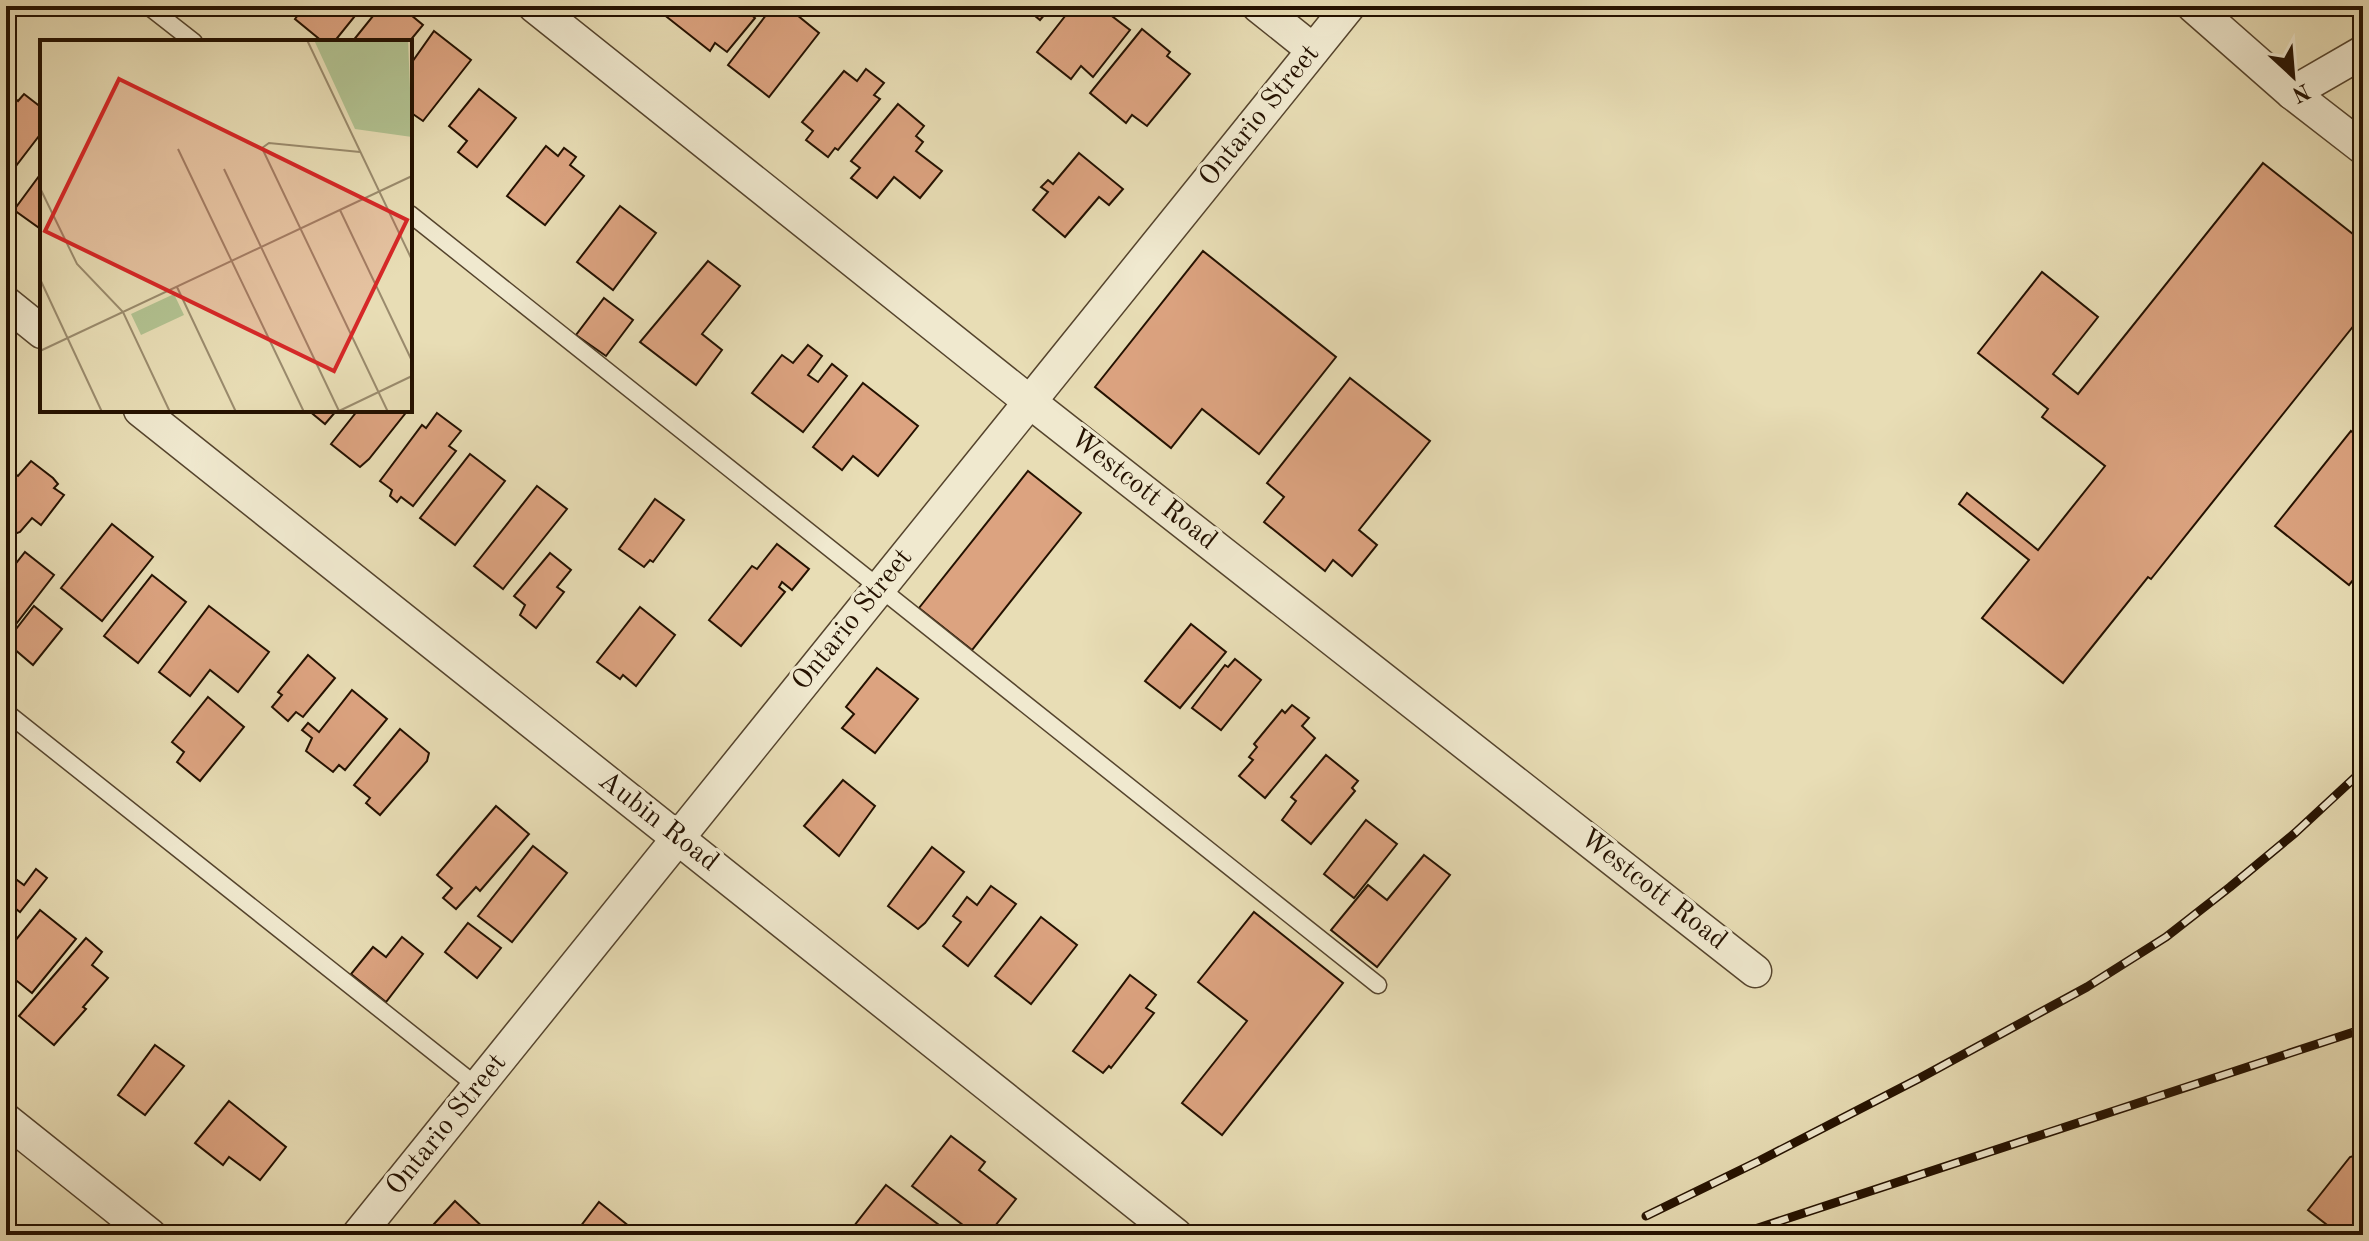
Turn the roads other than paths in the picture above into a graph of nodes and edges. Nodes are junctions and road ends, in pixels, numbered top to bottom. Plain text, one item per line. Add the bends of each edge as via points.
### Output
1 (148, 6) edge
2 (534, 6) edge
3 (1258, 6) edge
4 (1349, 6) edge
5 (2193, 6) edge
6 (191, 40) edge
7 (1313, 50) junction
8 (2363, 52) edge
9 (2292, 93) junction
10 (2363, 148) edge
11 (412, 216) edge
12 (6, 303) edge
13 (40, 330) edge
14 (1030, 402) junction
15 (143, 412) edge
16 (880, 588) junction
17 (6, 712) edge
18 (678, 838) junction
19 (1755, 971) dead end
20 (1378, 985) dead end
21 (478, 1087) junction
22 (6, 1120) edge
23 (150, 1235) edge
24 (358, 1235) edge
25 (1176, 1235) edge

1 - 6 lane
2 - 14 street, Westcott Road
3 - 7 street
4 - 7 street, Ontario Street
5 - 9 street
7 - 14 street, Ontario Street
8 - 9 street
9 - 10 street
11 - 16 lane
12 - 13 street
14 - 16 street, Ontario Street
14 - 19 street, Westcott Road
15 - 18 street, Aubin Road
16 - 18 street, Ontario Street
16 - 20 lane
17 - 21 lane
18 - 21 street, Ontario Street
18 - 25 street, Aubin Road
21 - 24 street, Ontario Street
22 - 23 street

